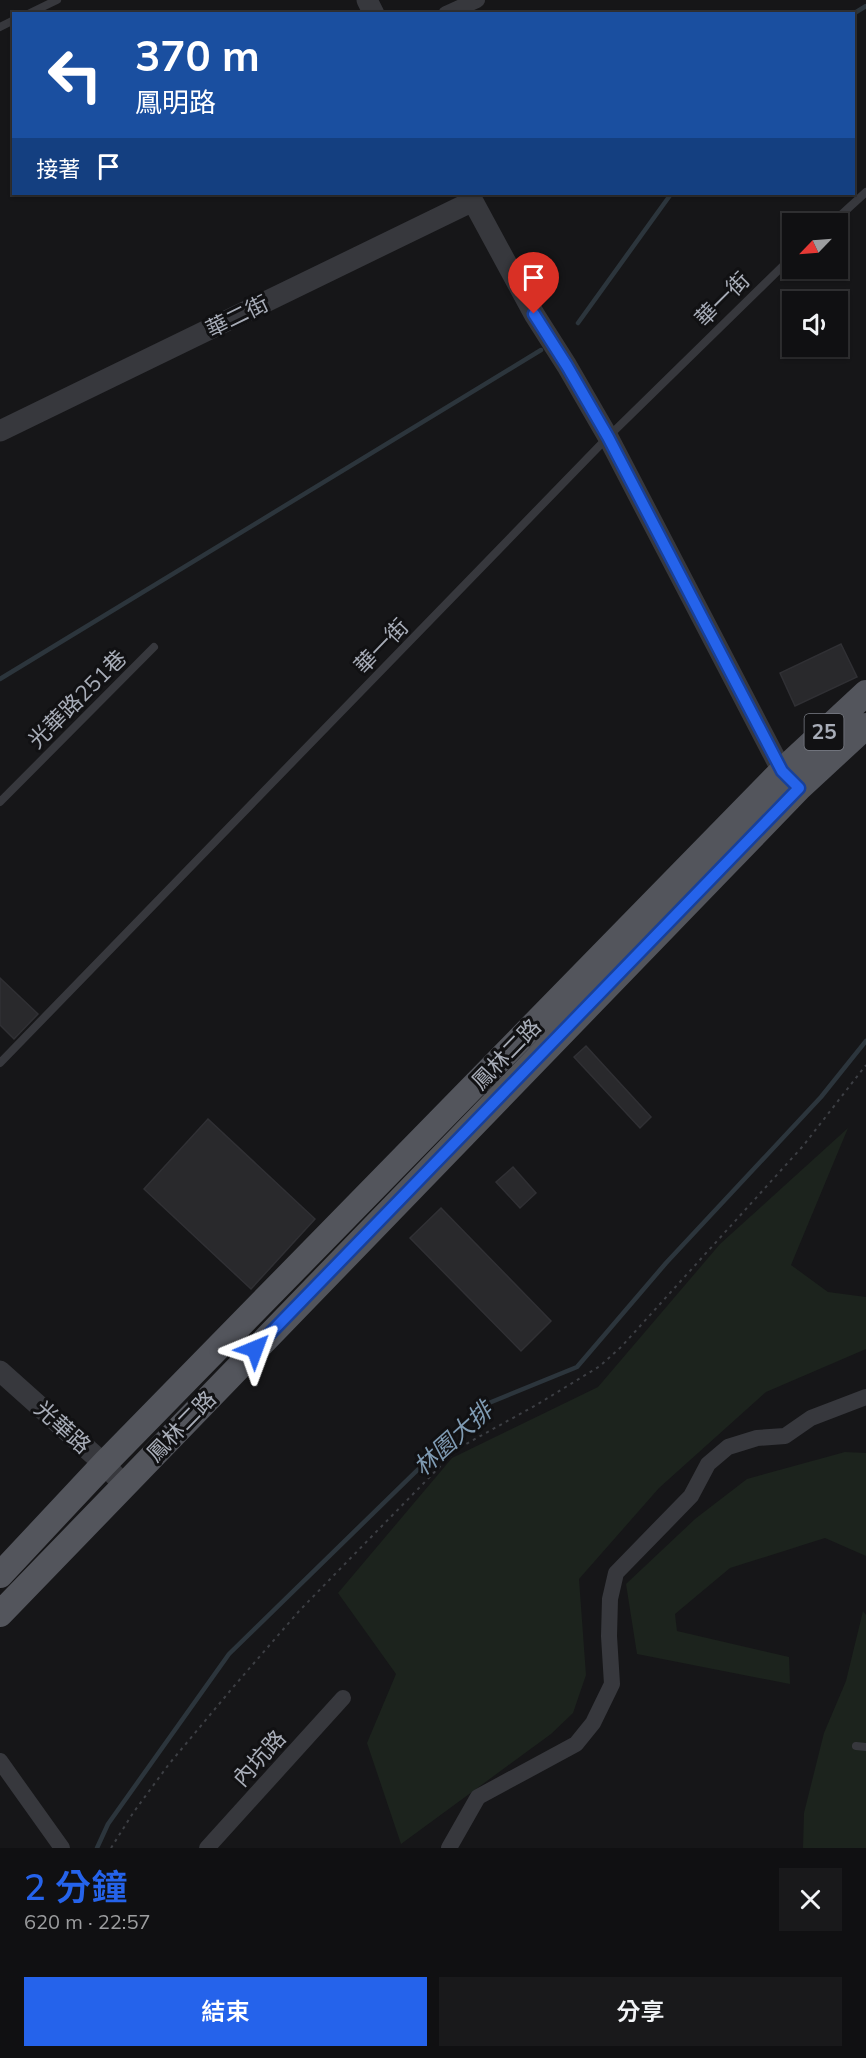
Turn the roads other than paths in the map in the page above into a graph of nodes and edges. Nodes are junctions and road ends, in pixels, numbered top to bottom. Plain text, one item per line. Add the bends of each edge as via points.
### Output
1 (57, 0) edge
2 (477, 0) edge
3 (32, 12) edge
4 (450, 12) edge
5 (866, 192) edge
6 (471, 197) edge
7 (843, 213) edge
8 (782, 266) edge
9 (0, 431) edge
10 (608, 437) junction
11 (154, 647) dead end
12 (866, 693) edge
13 (866, 726) edge
14 (790, 780) junction
15 (0, 802) edge
16 (0, 1063) edge
17 (0, 1371) edge
18 (865, 1399) edge
19 (104, 1464) junction
20 (124, 1485) junction
21 (0, 1575) edge
22 (0, 1614) edge
23 (343, 1698) dead end
24 (0, 1761) edge
25 (62, 1848) edge
26 (207, 1848) edge
27 (449, 1848) edge

1 - 3 lane
2 - 4 street
5 - 7 lane
6 - 9 street, 華二街
6 - 10 street via 534,314
8 - 10 lane, 華一街
10 - 14 street
10 - 16 lane, 華一街
11 - 15 lane, 光華路251巷
12 - 14 main road, 鳳林二路 / 25
13 - 14 main road, 鳳林二路 / 25
14 - 19 main road, 鳳林二路 / 25
14 - 20 main road, 鳳林二路 / 25
17 - 19 street, 光華路
18 - 27 street via 811,1418 785,1436 758,1438 728,1447 708,1464 691,1496 616,1573 610,1599 612,1684 593,1723 576,1744 478,1797
19 - 20 street, 光華路
19 - 21 main road, 鳳林二路 / 25
20 - 22 main road, 鳳林二路 / 25
23 - 26 street, 內坑路
24 - 25 street

